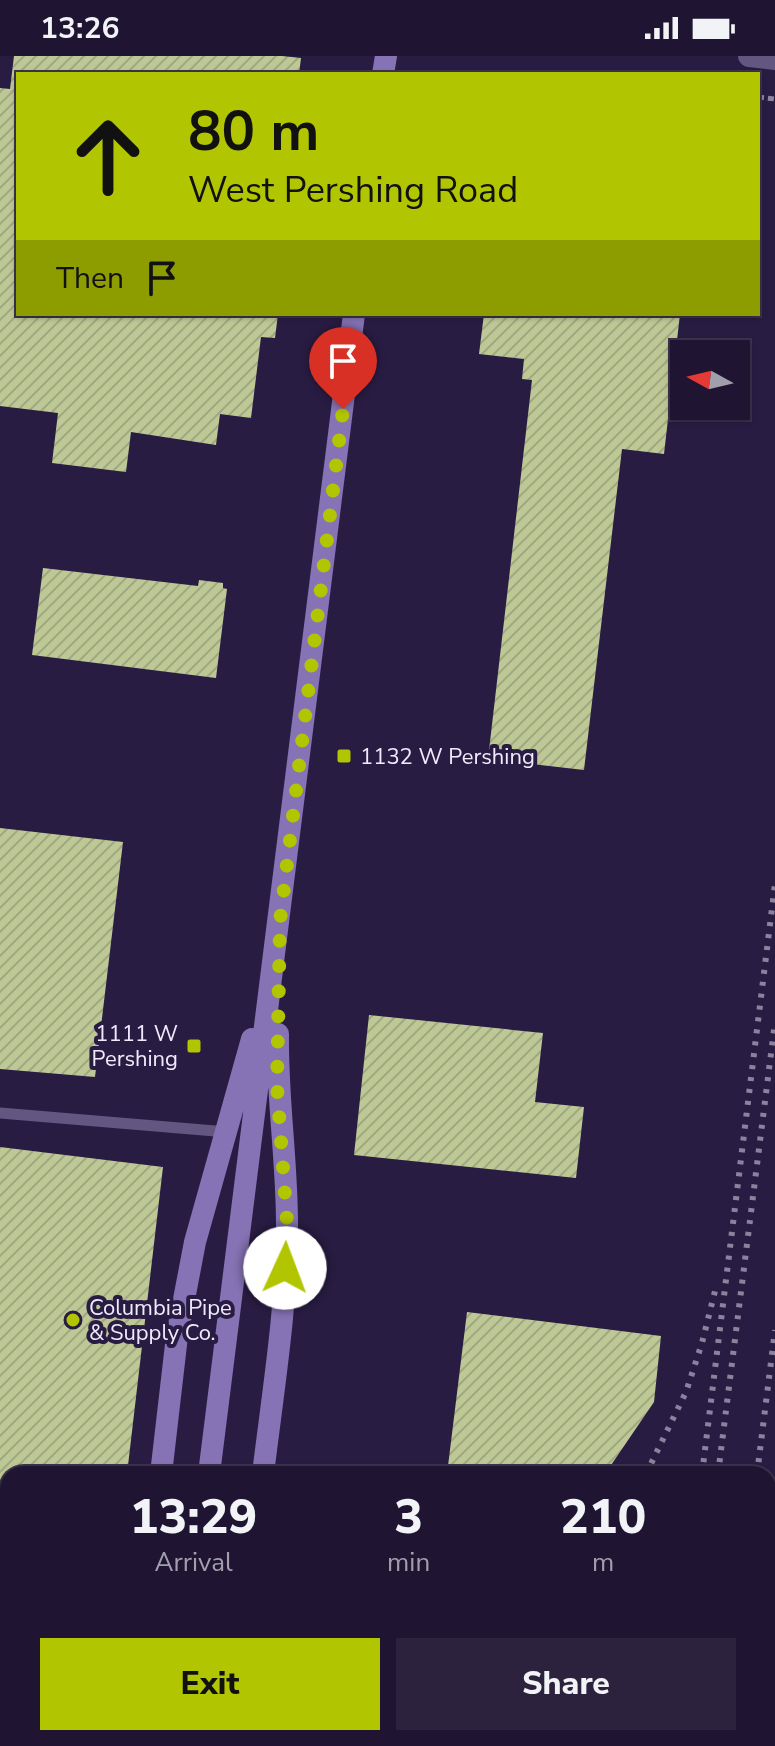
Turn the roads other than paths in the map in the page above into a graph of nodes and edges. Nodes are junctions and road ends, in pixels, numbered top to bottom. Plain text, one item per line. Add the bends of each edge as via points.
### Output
1 (749, 56) edge
2 (775, 59) edge
3 (354, 316) edge
4 (280, 921) junction
5 (0, 1113) edge
6 (227, 1133) junction
7 (162, 1466) edge
8 (210, 1466) edge
9 (264, 1466) edge

1 - 2 street
3 - 4 main road
4 - 6 main road
4 - 8 main road
4 - 9 main road via 277,1086 287,1222 284,1300
5 - 6 lane
6 - 7 main road via 195,1242 177,1336

